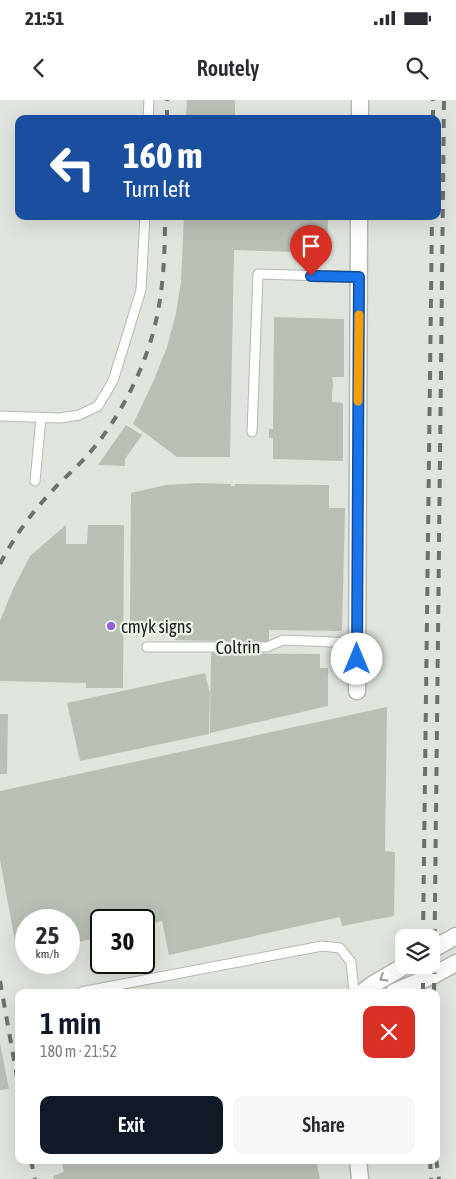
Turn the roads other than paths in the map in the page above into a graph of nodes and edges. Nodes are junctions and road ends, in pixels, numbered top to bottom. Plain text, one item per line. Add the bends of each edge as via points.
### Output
1 (149, 100) edge
2 (360, 100) edge
3 (148, 115) edge
4 (360, 115) edge
5 (145, 220) edge
6 (359, 220) edge
7 (359, 277) junction
8 (0, 416) edge
9 (41, 418) junction
10 (252, 432) dead end
11 (35, 481) dead end
12 (357, 643) junction
13 (148, 647) dead end
14 (357, 691) dead end
15 (456, 936) edge
16 (440, 945) edge
17 (456, 963) edge
18 (395, 971) edge
19 (97, 989) edge
20 (354, 989) edge
21 (367, 989) edge
22 (401, 989) edge
23 (358, 1164) edge
24 (360, 1179) edge

1 - 3 lane
2 - 4 street
5 - 9 lane via 141,290 113,381 98,406 80,415
6 - 7 street
7 - 10 lane via 258,274
7 - 12 street
8 - 9 lane
9 - 11 lane
12 - 13 lane, Coltrin via 283,640 267,647
12 - 14 street
15 - 16 street
17 - 22 street
18 -> 21 street
19 - 20 lane via 322,946 340,948 351,962
23 - 24 street

